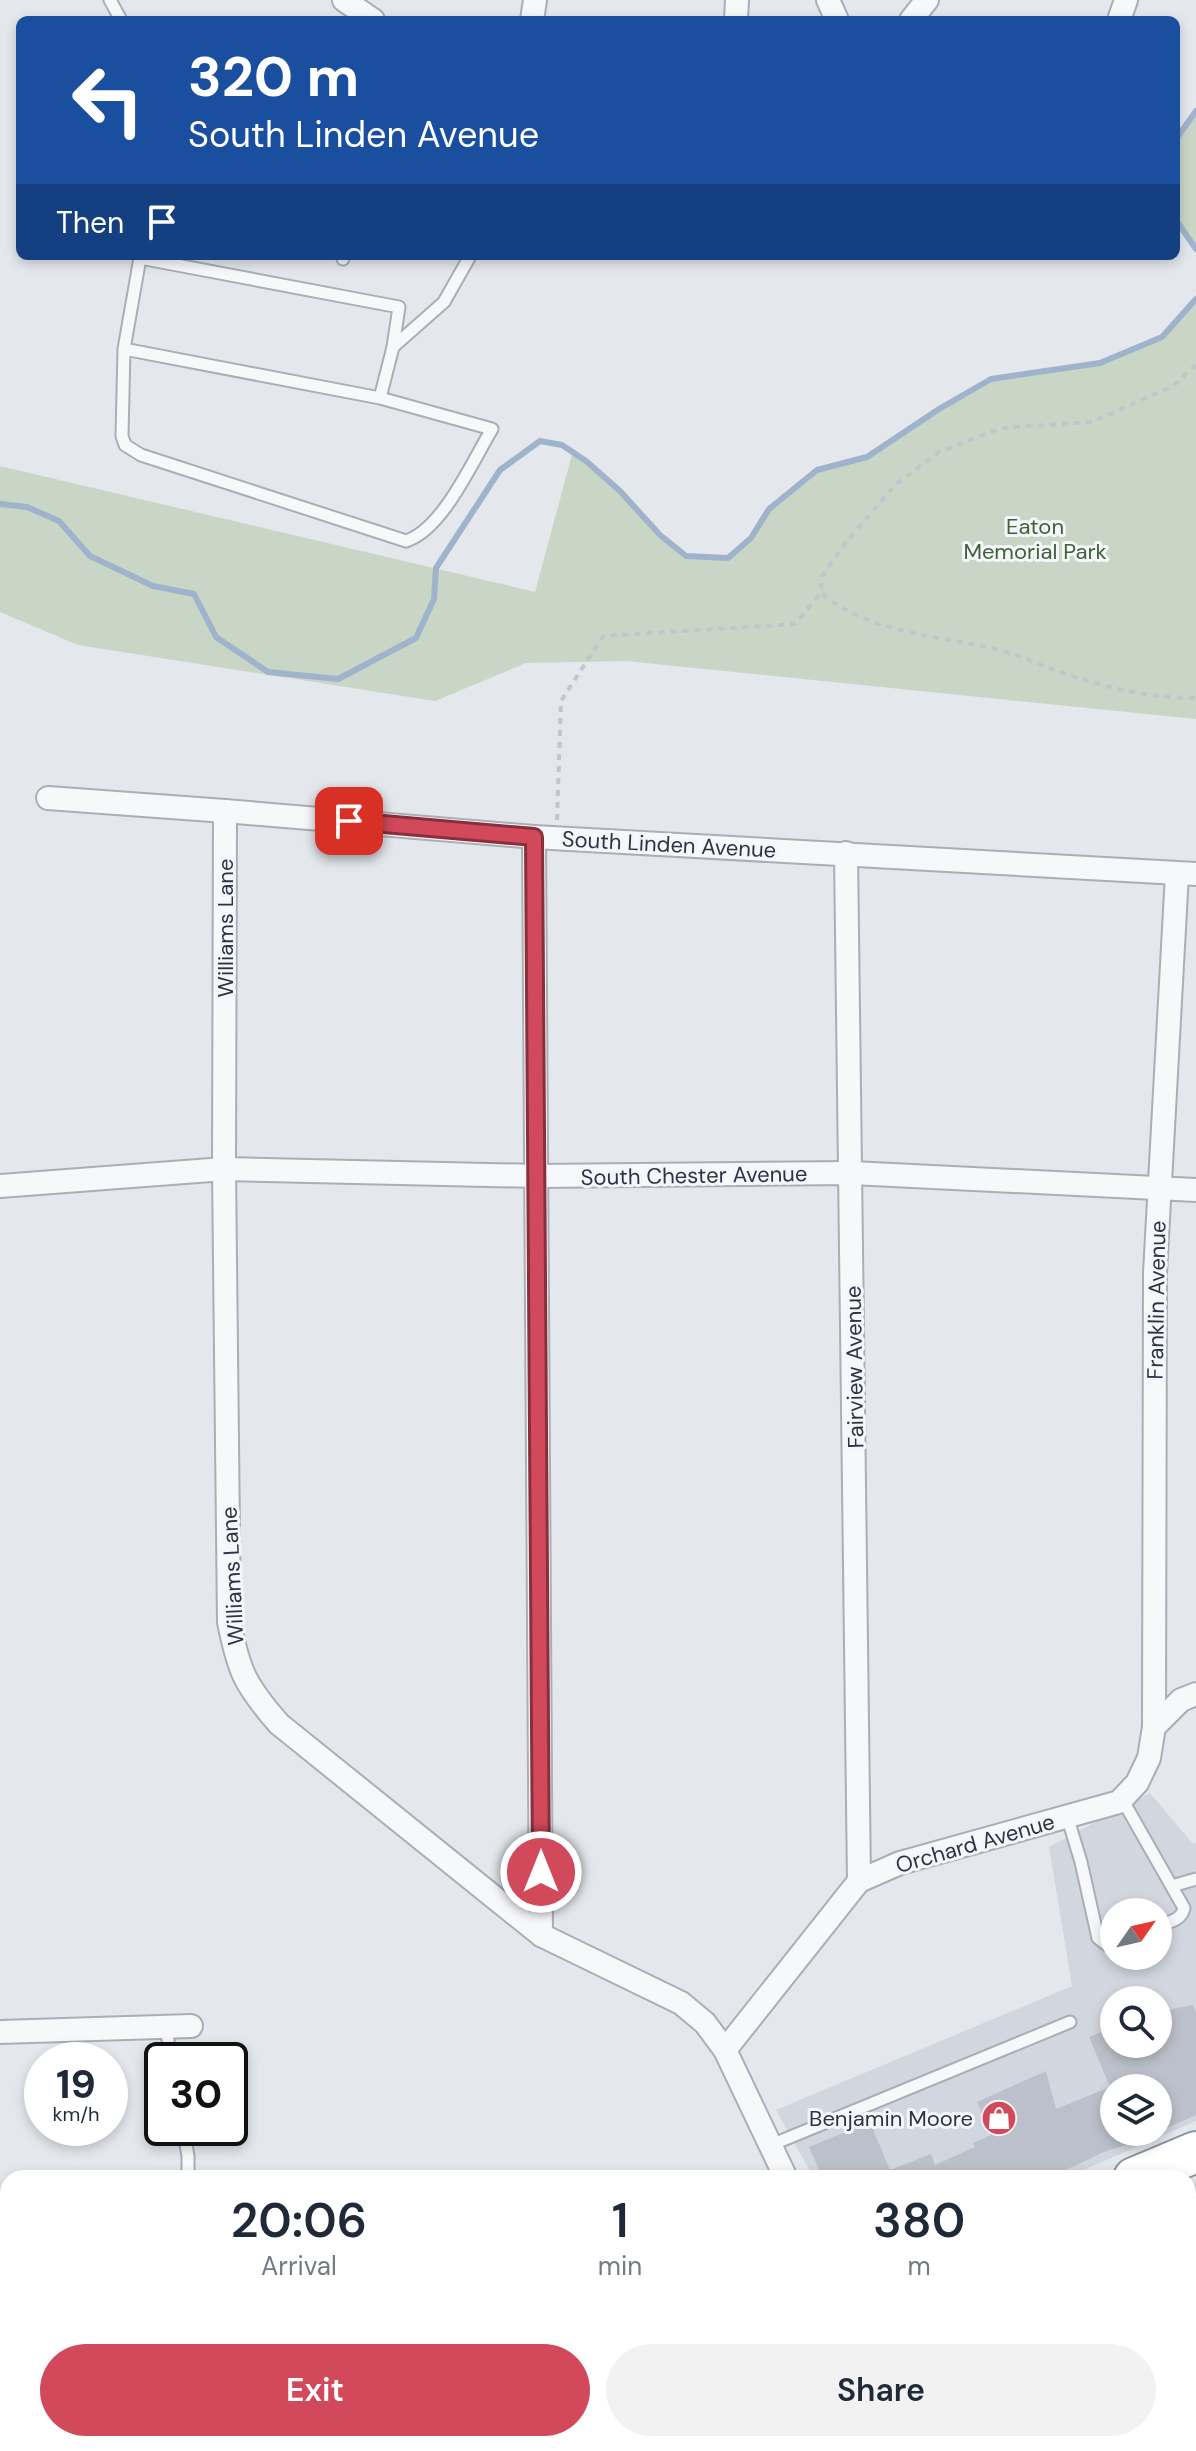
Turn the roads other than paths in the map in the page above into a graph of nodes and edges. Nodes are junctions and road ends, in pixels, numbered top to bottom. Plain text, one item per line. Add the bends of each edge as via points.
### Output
1 (344, 0) edge
2 (927, 0) edge
3 (367, 16) edge
4 (914, 16) edge
5 (140, 260) edge
6 (151, 260) edge
7 (468, 260) edge
8 (393, 347) junction
9 (124, 349) junction
10 (380, 398) junction
11 (48, 798) dead end
12 (225, 811) junction
13 (545, 838) junction
14 (846, 853) junction
15 (1186, 874) edge
16 (224, 1169) junction
17 (852, 1173) junction
18 (537, 1176) junction
19 (0, 1186) edge
20 (1158, 1188) junction
21 (1196, 1190) edge
22 (1196, 1694) edge
23 (1154, 1727) junction
24 (1122, 1799) junction
25 (1067, 1816) junction
26 (1196, 1879) edge
27 (859, 1881) junction
28 (1172, 1886) junction
29 (1172, 1919) edge
30 (541, 1935) junction
31 (1100, 1940) edge
32 (1070, 2022) dead end
33 (191, 2026) dead end
34 (166, 2027) junction
35 (0, 2032) edge
36 (168, 2042) edge
37 (725, 2050) junction
38 (771, 2145) junction
39 (186, 2146) edge
40 (1196, 2152) edge
41 (188, 2170) edge
42 (782, 2170) edge
43 (1153, 2170) edge

1 - 3 street
2 - 4 street
5 - 9 lane
6 - 8 lane via 399,307
7 - 8 lane via 444,302
8 - 10 lane
9 - 10 lane
9 - 10 lane via 125,445 141,455 406,541 437,518 492,429
11 - 12 street, South Linden Avenue
12 - 13 street, South Linden Avenue
12 - 16 street, Williams Lane
13 - 14 street, South Linden Avenue
13 - 18 street
14 - 15 street, South Linden Avenue
14 - 17 street, Fairview Avenue
15 - 20 street, Franklin Avenue
16 - 18 street, South Chester Avenue
16 - 19 street, South Chester Avenue
16 - 30 street, Williams Lane via 229,1622 237,1661 247,1684 279,1724
17 - 18 street, South Chester Avenue
17 - 20 street, South Chester Avenue
17 - 27 street, Fairview Avenue
18 - 30 street
20 - 21 street, South Chester Avenue
20 - 23 street, Franklin Avenue
22 - 23 street via 1181,1700
23 - 24 street via 1149,1758
24 - 25 street, Orchard Avenue
24 - 28 lane
25 - 27 street, Orchard Avenue via 900,1863
25 - 31 lane
26 - 28 lane
27 - 37 street, Orchard Avenue
28 - 29 lane via 1184,1908
30 - 37 street, Williams Lane via 681,2003
32 - 38 lane
33 - 34 street
34 - 35 street
34 - 36 lane
37 - 38 street, Williams Lane
38 - 42 street, Williams Lane
39 - 41 lane
40 - 43 highway

